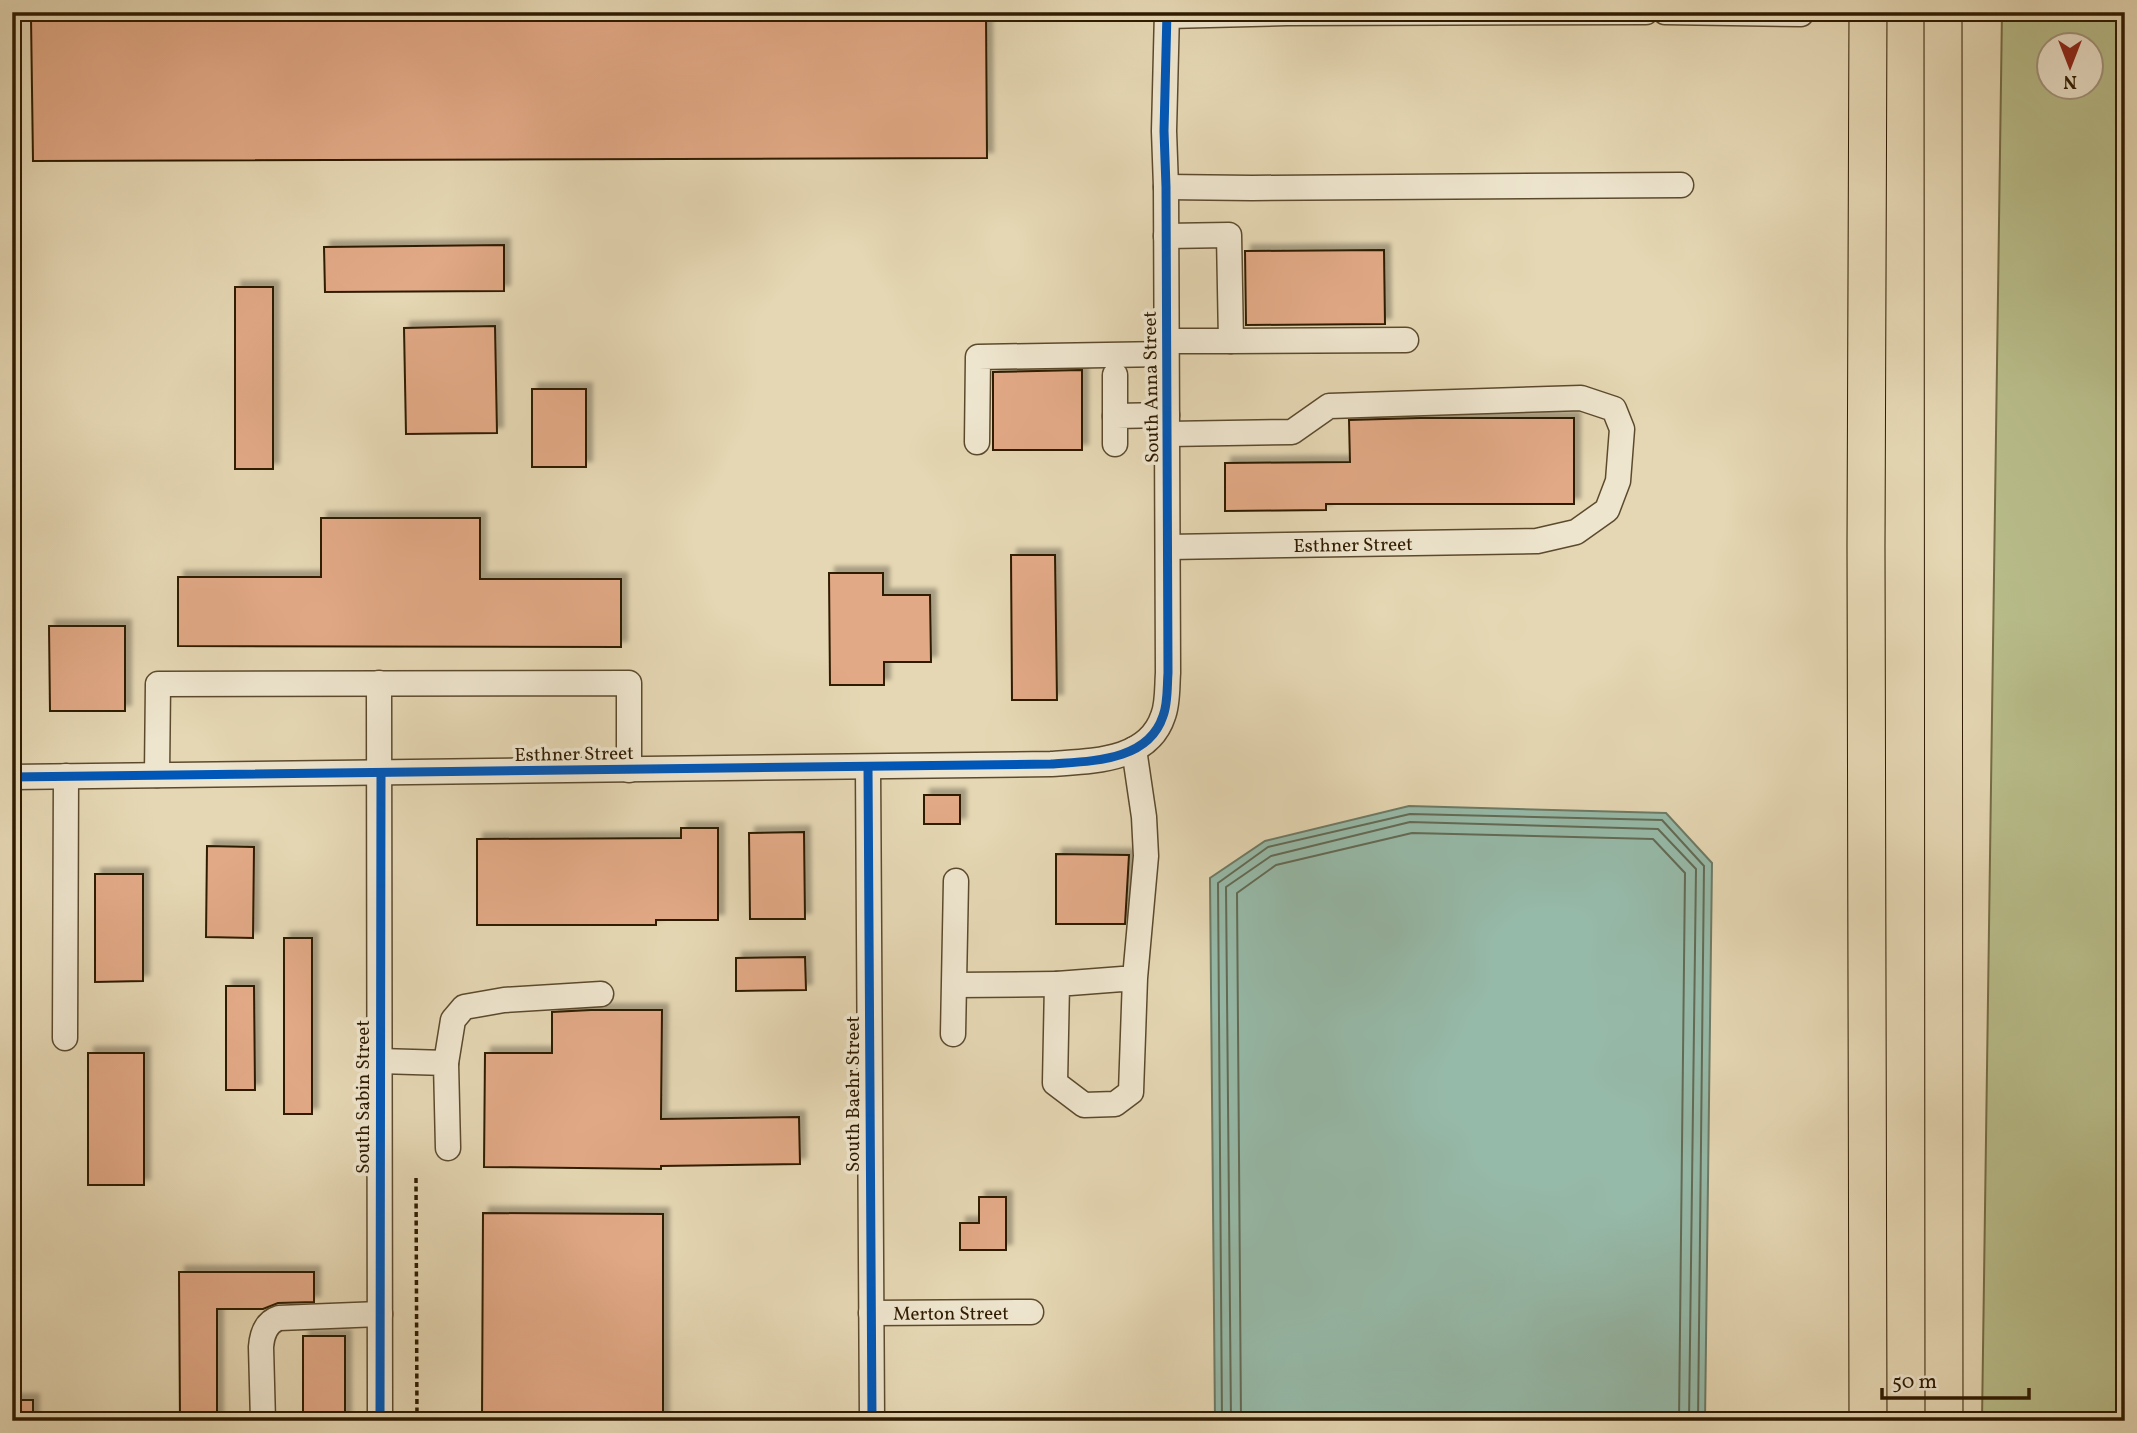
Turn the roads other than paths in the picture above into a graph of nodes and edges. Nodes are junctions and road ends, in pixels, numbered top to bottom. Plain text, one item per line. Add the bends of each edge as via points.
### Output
1 (1646, 12) edge
2 (1665, 12) edge
3 (1868, 12) edge
4 (1943, 12) edge
5 (1167, 14) edge
6 (1801, 14) dead end
7 (1681, 185) dead end
8 (1166, 187) junction
9 (1166, 236) junction
10 (1406, 340) dead end
11 (1231, 341) junction
12 (1166, 347) junction
13 (1115, 375) dead end
14 (1115, 415) junction
15 (1168, 424) junction
16 (977, 442) dead end
17 (1115, 444) dead end
18 (1168, 547) junction
19 (379, 683) junction
20 (1134, 748) junction
21 (868, 767) junction
22 (629, 770) junction
23 (381, 773) junction
24 (157, 775) junction
25 (66, 776) junction
26 (12, 777) edge
27 (956, 881) dead end
28 (1135, 978) junction
29 (1057, 984) junction
30 (955, 985) junction
31 (601, 994) dead end
32 (953, 1034) dead end
33 (65, 1038) dead end
34 (380, 1061) junction
35 (446, 1063) junction
36 (448, 1148) dead end
37 (1031, 1312) dead end
38 (871, 1313) junction
39 (380, 1314) junction
40 (263, 1421) edge
41 (380, 1421) edge
42 (872, 1421) edge
43 (1868, 1421) edge
44 (1944, 1421) edge

1 - 5 street
2 - 6 street
3 - 43 highway
4 - 44 highway
5 - 8 street, South Anna Street
7 - 8 street
8 - 9 street, South Anna Street
9 - 11 street via 1228,235
9 - 12 street, South Anna Street
10 - 11 street
11 - 12 street
12 - 15 street, South Anna Street
12 - 16 street via 978,357
13 - 14 street
14 - 15 street
14 - 17 street
15 - 18 street, South Anna Street
15 - 18 street, Esthner Street via 1293,432 1329,406 1580,398 1614,409 1622,429 1618,481 1607,510 1576,532 1537,541
18 - 20 street, South Anna Street via 1168,673 1163,716 1149,739
19 - 22 street via 629,683
19 - 23 street, South Sabin Street
19 - 24 street via 158,684
20 - 21 street, Esthner Street via 1108,759 1051,764
20 - 28 street via 1146,856
21 - 22 street, Esthner Street
21 - 38 street, South Baehr Street
22 - 23 street, Esthner Street
23 - 24 street, Esthner Street
23 - 34 street, South Sabin Street
24 - 25 street, Esthner Street
25 - 26 street, Esthner Street
25 - 33 street
27 - 30 street
28 - 29 street
28 - 29 street via 1131,1092 1115,1104 1084,1105 1055,1083
29 - 30 street
30 - 32 street
31 - 35 street via 464,1007 453,1020
34 - 35 street
34 - 39 street, South Sabin Street
35 - 36 street
37 - 38 street, Merton Street
38 - 42 street, South Baehr Street
39 - 40 street via 272,1320 261,1347
39 - 41 street, South Sabin Street

